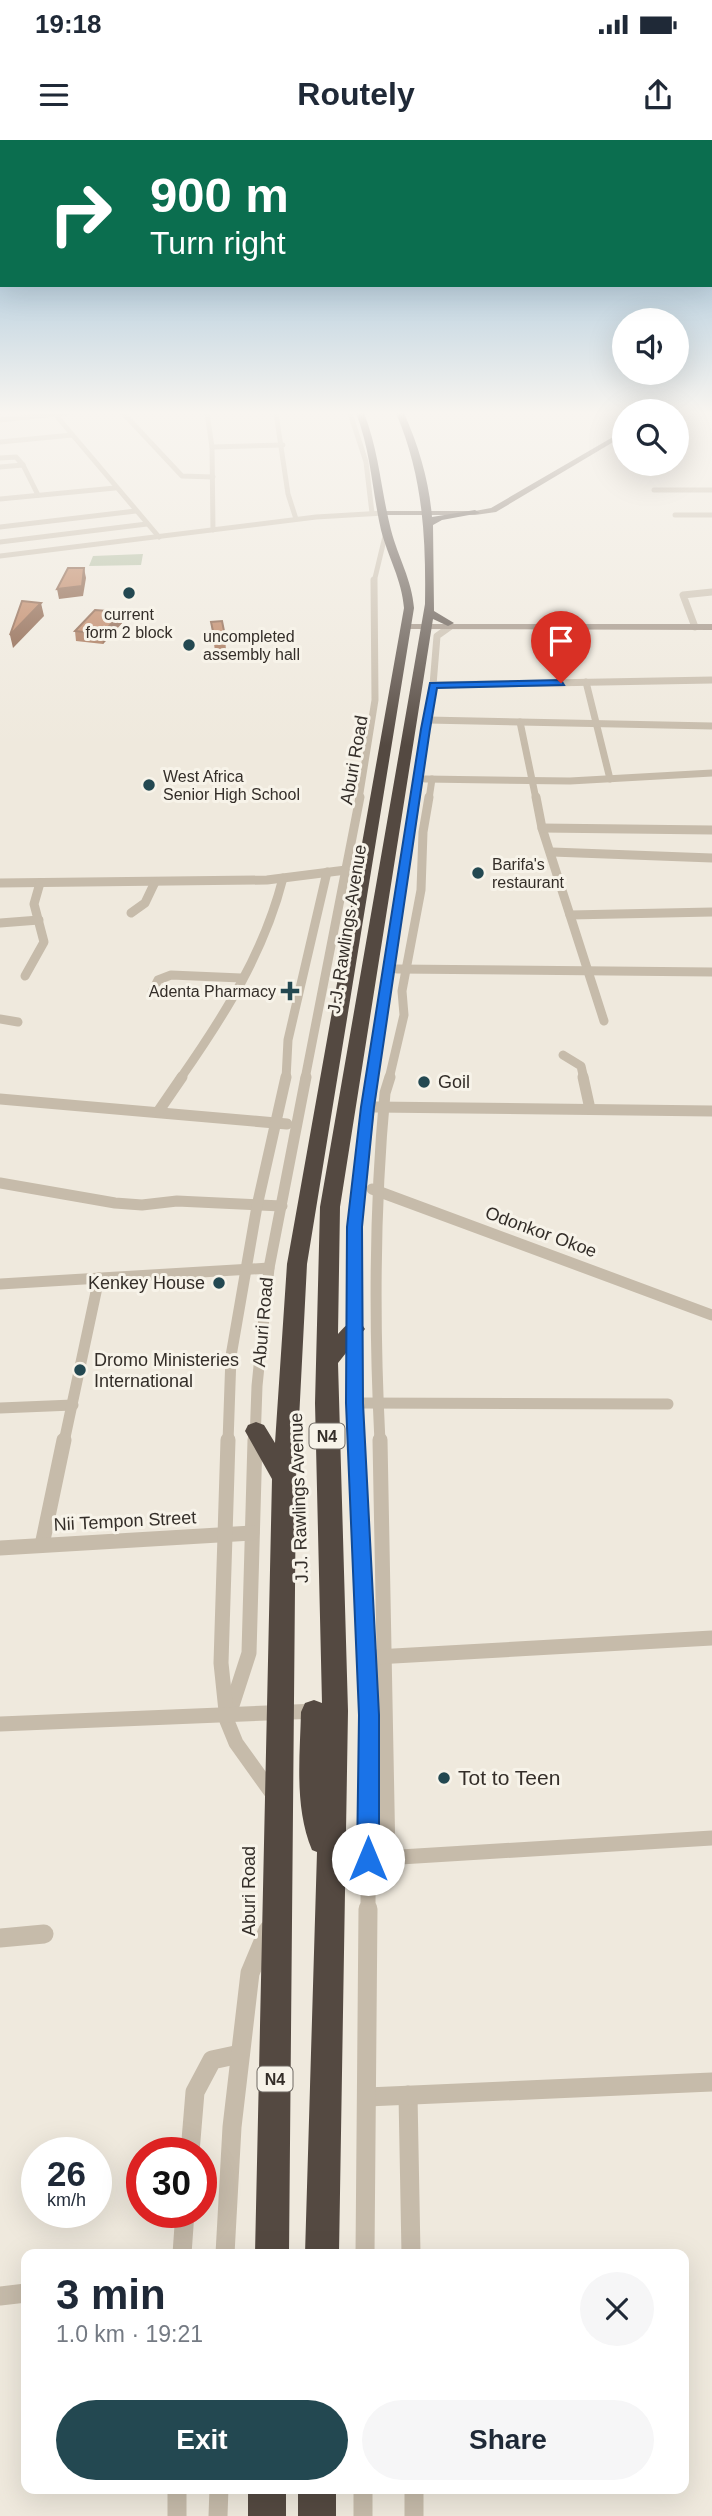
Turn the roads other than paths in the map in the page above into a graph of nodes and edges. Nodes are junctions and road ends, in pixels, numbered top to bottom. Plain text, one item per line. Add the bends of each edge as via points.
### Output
1 (385, 523) joint
2 (27, 524) edge
3 (147, 524) joint
4 (214, 524) edge
5 (260, 524) edge
6 (428, 524) edge
7 (0, 527) edge
8 (214, 530) junction
9 (159, 537) junction
10 (0, 542) edge
11 (0, 556) edge
12 (712, 592) edge
13 (428, 623) junction
14 (695, 627) junction
15 (712, 627) edge
16 (712, 680) edge
17 (586, 682) junction
18 (433, 685) junction
19 (424, 707) junction
20 (520, 722) junction
21 (597, 725) junction
22 (712, 726) edge
23 (712, 773) edge
24 (417, 779) junction
25 (432, 779) junction
26 (610, 779) junction
27 (531, 780) junction
28 (406, 800) junction
29 (542, 828) junction
30 (712, 830) edge
31 (552, 852) junction
32 (712, 858) edge
33 (354, 863) junction
34 (327, 872) junction
35 (282, 878) junction
36 (155, 882) junction
37 (0, 883) edge
38 (40, 883) junction
39 (712, 912) edge
40 (131, 913) dead end
41 (570, 915) junction
42 (39, 920) junction
43 (0, 923) edge
44 (384, 944) junction
45 (389, 969) junction
46 (405, 969) junction
47 (586, 970) junction
48 (712, 972) edge
49 (25, 976) dead end
50 (241, 978) junction
51 (152, 992) dead end
52 (0, 1019) edge
53 (604, 1021) dead end
54 (18, 1022) dead end
55 (563, 1055) dead end
56 (0, 1098) edge
57 (368, 1107) junction
58 (383, 1107) junction
59 (590, 1109) junction
60 (712, 1111) edge
61 (158, 1112) junction
62 (279, 1124) junction
63 (297, 1125) junction
64 (0, 1183) edge
65 (358, 1185) junction
66 (376, 1191) junction
67 (257, 1206) junction
68 (282, 1206) junction
69 (247, 1268) junction
70 (269, 1268) junction
71 (99, 1278) junction
72 (0, 1284) edge
73 (712, 1315) edge
74 (354, 1329) junction
75 (327, 1361) junction
76 (354, 1403) junction
77 (377, 1404) junction
78 (668, 1404) dead end
79 (73, 1405) junction
80 (0, 1408) edge
81 (256, 1431) junction
82 (284, 1478) junction
83 (252, 1533) junction
84 (227, 1534) junction
85 (42, 1545) junction
86 (0, 1548) edge
87 (712, 1638) edge
88 (384, 1656) junction
89 (365, 1658) junction
90 (324, 1711) junction
91 (280, 1713) junction
92 (226, 1715) junction
93 (0, 1724) edge
94 (279, 1802) junction
95 (712, 1839) edge
96 (387, 1858) junction
97 (368, 1859) junction
98 (279, 1904) junction
99 (44, 1934) dead end
100 (0, 1938) edge
101 (240, 2054) junction
102 (712, 2082) edge
103 (408, 2095) junction
104 (367, 2097) junction
105 (191, 2137) edge
106 (184, 2228) edge
107 (182, 2249) edge
108 (225, 2249) edge
109 (272, 2249) edge
110 (322, 2249) edge
111 (365, 2249) edge
112 (411, 2249) edge
113 (21, 2294) edge
114 (0, 2296) edge
115 (177, 2494) edge
116 (219, 2494) edge
117 (267, 2494) edge
118 (317, 2494) edge
119 (363, 2494) edge
120 (414, 2494) edge
121 (177, 2516) edge
122 (218, 2516) edge
123 (267, 2516) edge
124 (317, 2516) edge
125 (363, 2516) edge
126 (414, 2516) edge

1 - 13 highway, Aburi Road / N4 via 409,589
1 - 33 street via 375,589 375,701
2 - 7 street
3 - 9 street
3 - 10 street
4 - 8 street
5 - 8 street
6 - 13 highway, N4
8 - 9 street
9 - 11 street
12 - 14 street via 683,595
13 - 14 street
13 - 18 street via 437,636
13 - 19 highway, J.J. Rawlings Avenue / N4
13 - 33 highway, Aburi Road / N4
14 - 15 street
16 - 17 street
17 - 18 street
17 - 21 street
18 - 19 street
19 - 20 street
19 - 24 street
19 - 28 highway, J.J. Rawlings Avenue / N4
20 - 21 street
20 - 27 street
21 - 22 street
21 - 26 street
23 - 26 street
24 - 25 street
24 - 28 street
25 - 27 street
25 - 46 street via 423,832 421,890
26 - 27 street
27 - 29 street
28 - 44 highway, J.J. Rawlings Avenue / N4
29 - 30 street
29 - 31 street
31 - 32 street
31 - 41 street
33 - 34 street
33 - 63 street
33 - 82 highway, Aburi Road / N4 via 304,1209 287,1388
34 - 35 street
34 - 62 street via 288,1040
35 - 36 street
35 - 50 street via 272,922
36 - 38 street
36 - 40 street via 145,903
37 - 38 street
38 - 42 street via 34,904
39 - 41 street
41 - 47 street
42 - 43 street
42 - 49 street via 44,942
44 - 45 street
44 - 75 highway, J.J. Rawlings Avenue / N4 via 330,1207
45 - 46 street
45 - 57 street
46 - 47 street
46 - 58 street via 402,1026
47 - 48 street
47 - 53 street
50 - 51 street via 171,975 158,980
50 - 61 street via 232,1004
52 - 54 street
55 - 59 street via 581,1066
56 - 61 street
57 - 58 street
57 - 65 street
58 - 59 street
58 - 66 street
59 - 60 street
61 - 62 street
62 - 63 street
62 - 67 street
63 - 68 street
64 - 67 street via 115,1203
65 - 66 street, Odonkor Okoe
65 - 74 street
66 - 73 street, Odonkor Okoe
66 - 77 street
67 - 68 street
67 - 69 street
68 - 70 street
69 - 70 street
69 - 71 street
69 - 84 street via 230,1356
70 - 81 street
71 - 72 street
71 - 79 street
74 - 75 highway
74 - 76 street
75 - 90 highway, J.J. Rawlings Avenue / N4
76 - 77 street
76 - 89 street
77 - 78 street
77 - 88 street
79 - 80 street
79 - 85 street
81 - 82 highway
81 - 83 street
82 - 91 highway, Aburi Road / N4
83 - 84 street, Nii Tempon Street
83 - 92 street via 249,1653 246,1672
84 - 85 street, Nii Tempon Street
84 - 92 street via 221,1663
85 - 86 street, Nii Tempon Street
87 - 88 street
88 - 89 street
88 - 96 street
89 - 97 street
90 - 91 street
90 - 110 highway, J.J. Rawlings Avenue via 314,1797 330,1880
91 - 92 street
91 - 94 highway, Aburi Road / N4
92 - 93 street
92 - 94 street via 232,1740
94 - 98 highway, Aburi Road / N4
95 - 96 street
96 - 97 street
97 - 104 street
98 - 101 street via 250,1973
98 - 109 highway, Aburi Road / N4
99 - 100 street
101 - 105 street via 212,2060 195,2092
101 - 108 street
102 - 103 street
103 - 104 street
103 - 112 street
104 - 111 street
106 - 107 street
113 - 114 street
115 - 121 street
116 - 122 street
117 - 123 highway
118 - 124 highway
119 - 125 street
120 - 126 street

